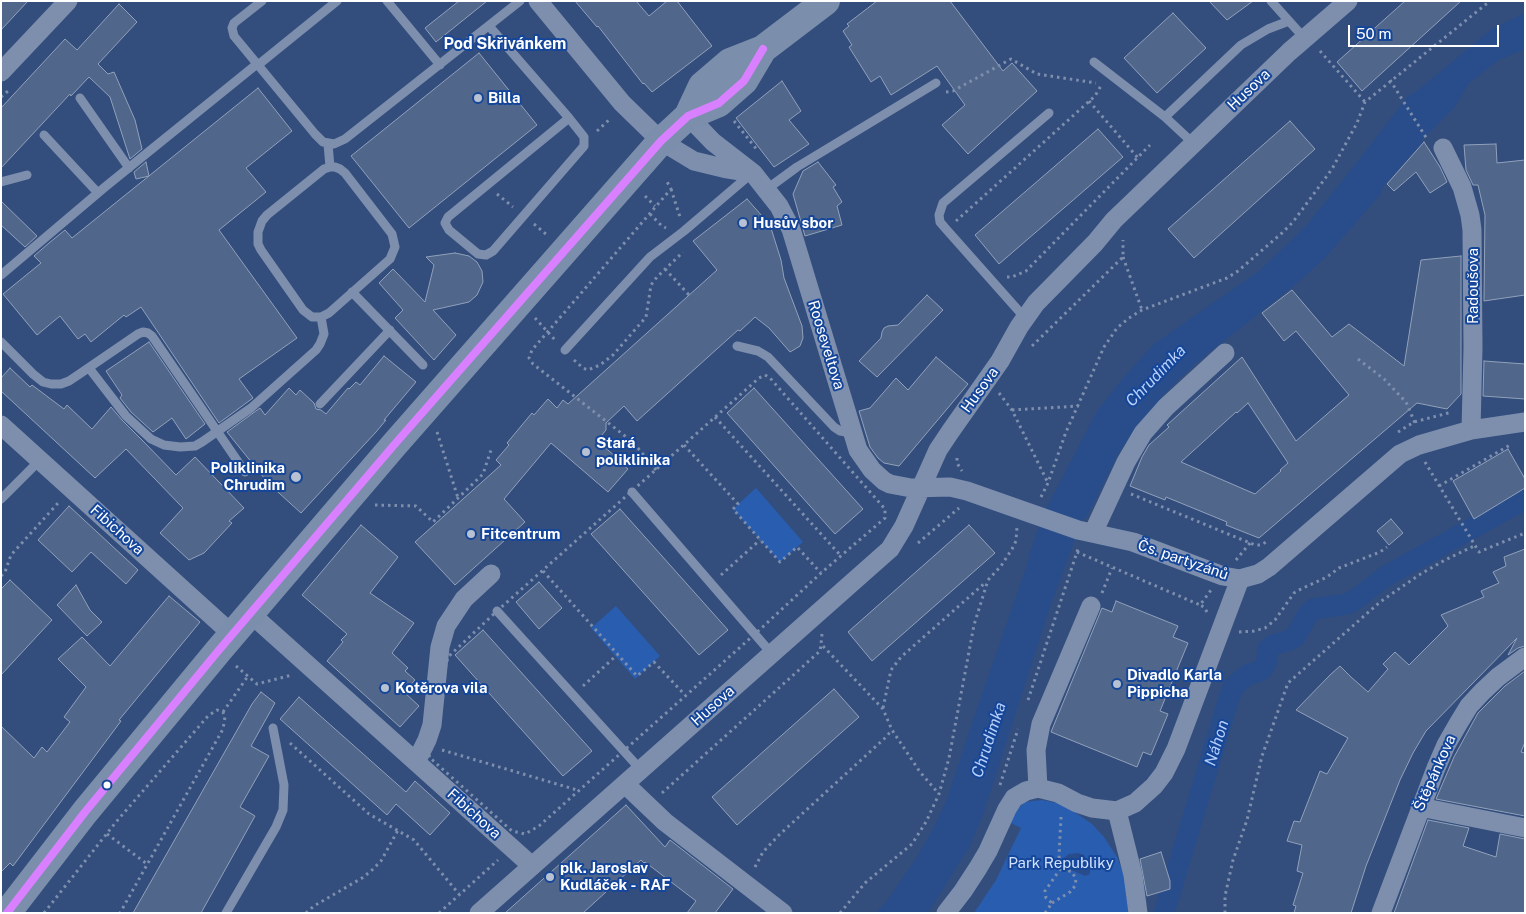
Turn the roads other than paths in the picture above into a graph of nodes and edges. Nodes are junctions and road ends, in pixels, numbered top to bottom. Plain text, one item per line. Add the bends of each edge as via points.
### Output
1 (68, 1) edge
2 (262, 1) edge
3 (337, 1) edge
4 (387, 1) edge
5 (520, 1) edge
6 (538, 1) edge
7 (826, 1) edge
8 (1271, 1) edge
9 (1348, 1) edge
10 (1289, 21) junction
11 (489, 26) junction
12 (1311, 44) junction
13 (1094, 62) dead end
14 (258, 65) junction
15 (440, 65) junction
16 (1, 72) edge
17 (936, 83) road end
18 (80, 98) dead end
19 (1049, 112) dead end
20 (688, 116) junction
21 (1165, 117) junction
22 (568, 118) junction
23 (44, 135) dead end
24 (661, 141) junction
25 (1194, 143) junction
26 (328, 144) junction
27 (1435, 144) road end
28 (330, 167) junction
29 (129, 168) junction
30 (753, 173) junction
31 (27, 175) dead end
32 (1, 182) edge
33 (767, 189) junction
34 (98, 193) junction
35 (1, 275) edge
36 (352, 292) junction
37 (321, 317) junction
38 (1025, 318) junction
39 (390, 330) junction
40 (1, 342) edge
41 (737, 346) dead end
42 (565, 350) road end
43 (1225, 353) dead end
44 (424, 365) dead end
45 (89, 368) junction
46 (320, 404) dead end
47 (1525, 422) edge
48 (1, 425) edge
49 (1471, 430) junction
50 (218, 432) junction
51 (852, 433) junction
52 (40, 460) junction
53 (245, 472) dead end
54 (921, 488) junction
55 (632, 492) road end
56 (1, 499) edge
57 (1083, 536) junction
58 (491, 574) dead end
59 (1240, 579) junction
60 (1091, 606) road end
61 (497, 611) road end
62 (251, 614) junction
63 (226, 643) junction
64 (772, 654) junction
65 (1525, 657) edge
66 (273, 728) road end
67 (416, 762) junction
68 (641, 770) junction
69 (625, 784) junction
70 (1038, 788) junction
71 (1420, 807) junction
72 (1117, 811) junction
73 (1525, 828) edge
74 (532, 866) junction
75 (7, 913) edge
76 (226, 913) edge
77 (479, 913) edge
78 (783, 913) edge
79 (946, 913) edge
80 (1138, 913) edge
81 (1381, 913) edge

1 - 16 street
2 - 14 lane via 238,19 232,28 234,36
3 - 14 lane
4 - 15 lane
5 - 11 lane
6 - 24 street via 622,103
7 - 20 main road via 763,49 744,81 718,104
8 - 10 lane
9 - 12 street, Husova
10 - 12 lane
10 - 21 lane via 1242,45
11 - 15 lane
11 - 22 lane
12 - 25 street, Husova via 1289,52
13 - 21 lane
14 - 26 lane via 315,134
14 - 29 lane
15 - 26 lane via 345,139
17 - 33 lane via 797,167
18 - 29 lane
19 - 38 lane via 943,203 938,215 940,222
20 - 24 main road
20 - 30 street, Rooseveltova
21 - 25 lane
22 - 22 lane via 584,137 584,146 490,254 478,254 447,228 445,221 448,217
23 - 34 lane
24 - 30 street via 694,161
24 - 62 main road via 394,445
25 - 38 street, Husova via 1114,220
26 - 28 lane
27 - 49 street, Radoušova via 1462,187 1472,230
28 - 36 lane via 336,166 345,173 394,241 390,258
28 - 37 lane via 267,215 258,232 261,250 303,310 312,317
29 - 34 lane
30 - 33 street, Rooseveltova
30 - 42 lane via 650,257
31 - 32 lane
33 - 51 street, Rooseveltova via 790,229
34 - 35 lane
36 - 37 lane
36 - 39 lane
37 - 50 lane via 324,334 316,350 251,408
38 - 54 street, Husova via 1000,361 938,450
39 - 44 lane
39 - 46 lane
40 - 45 lane via 43,382 61,384
41 - 51 lane via 768,357 834,427
43 - 57 street via 1154,420 1135,446
45 - 50 lane via 126,416 158,443 195,446
45 - 50 lane via 138,334 148,333
47 - 49 street, Čs. partyzánů
48 - 52 street, Fibichova
49 - 59 street, Čs. partyzánů via 1419,445 1397,456 1269,567
50 - 53 lane
51 - 54 street, Rooseveltova via 863,458 884,481 898,487
52 - 56 lane
52 - 63 street, Fibichova
54 - 57 street, Čs. partyzánů via 957,488
54 - 64 street, Husova via 890,549
55 - 64 lane
57 - 59 street, Čs. partyzánů via 1133,542 1223,576
58 - 67 street via 464,598 446,626 440,647 432,725
59 - 72 street via 1164,773 1135,803
60 - 70 street via 1041,724 1036,750
61 - 68 lane
62 - 63 main road
62 - 67 street, Fibichova
63 - 75 main road via 85,812
64 - 68 street, Husova
65 - 71 street, Štěpánkova via 1498,677 1469,706 1446,745
66 - 76 lane via 284,785 283,810
67 - 74 street, Fibichova
68 - 69 street, Husova
69 - 74 street, Husova
69 - 78 street via 665,822
70 - 72 street via 1052,790 1092,808
70 - 79 street via 1014,798 978,868
71 - 73 street
71 - 81 street, Štěpánkova
72 - 80 street via 1133,876
74 - 77 street, Husova

